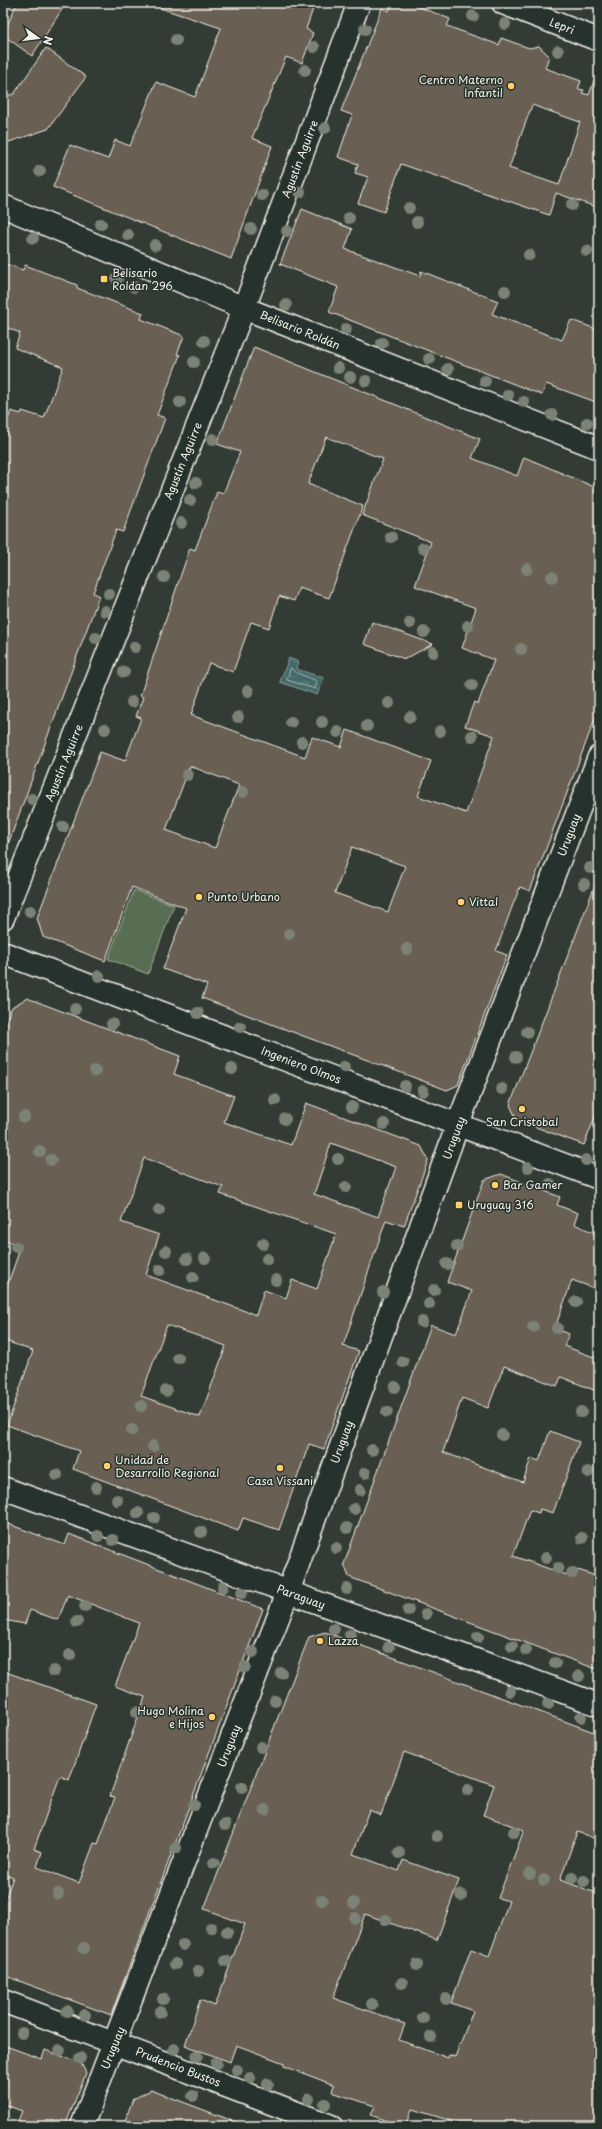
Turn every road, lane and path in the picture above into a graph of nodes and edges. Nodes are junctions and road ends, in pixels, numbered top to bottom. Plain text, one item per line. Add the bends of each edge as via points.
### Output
1 (359, 3) edge
2 (503, 3) edge
3 (599, 40) edge
4 (3, 206) edge
5 (244, 308) junction
6 (599, 448) edge
7 (599, 757) edge
8 (3, 918) edge
9 (3, 953) edge
10 (458, 1124) junction
11 (599, 1178) edge
12 (3, 1488) edge
13 (288, 1592) junction
14 (599, 1705) edge
15 (3, 2001) edge
16 (115, 2043) junction
17 (82, 2126) edge
18 (331, 2126) edge

1 - 5 street, Agustín Aguirre
2 - 3 street, Lepri
4 - 5 street, Belisario Roldán
5 - 6 street, Belisario Roldán
5 - 8 street, Agustín Aguirre
7 - 10 street, Uruguay
9 - 10 street, Ingeniero Olmos
10 - 11 street, Ingeniero Olmos
10 - 13 street, Uruguay
12 - 13 street, Paraguay
13 - 14 street, Paraguay
13 - 16 street, Uruguay
15 - 16 street, Prudencio Bustos
16 - 17 street, Uruguay
16 - 18 street, Prudencio Bustos

